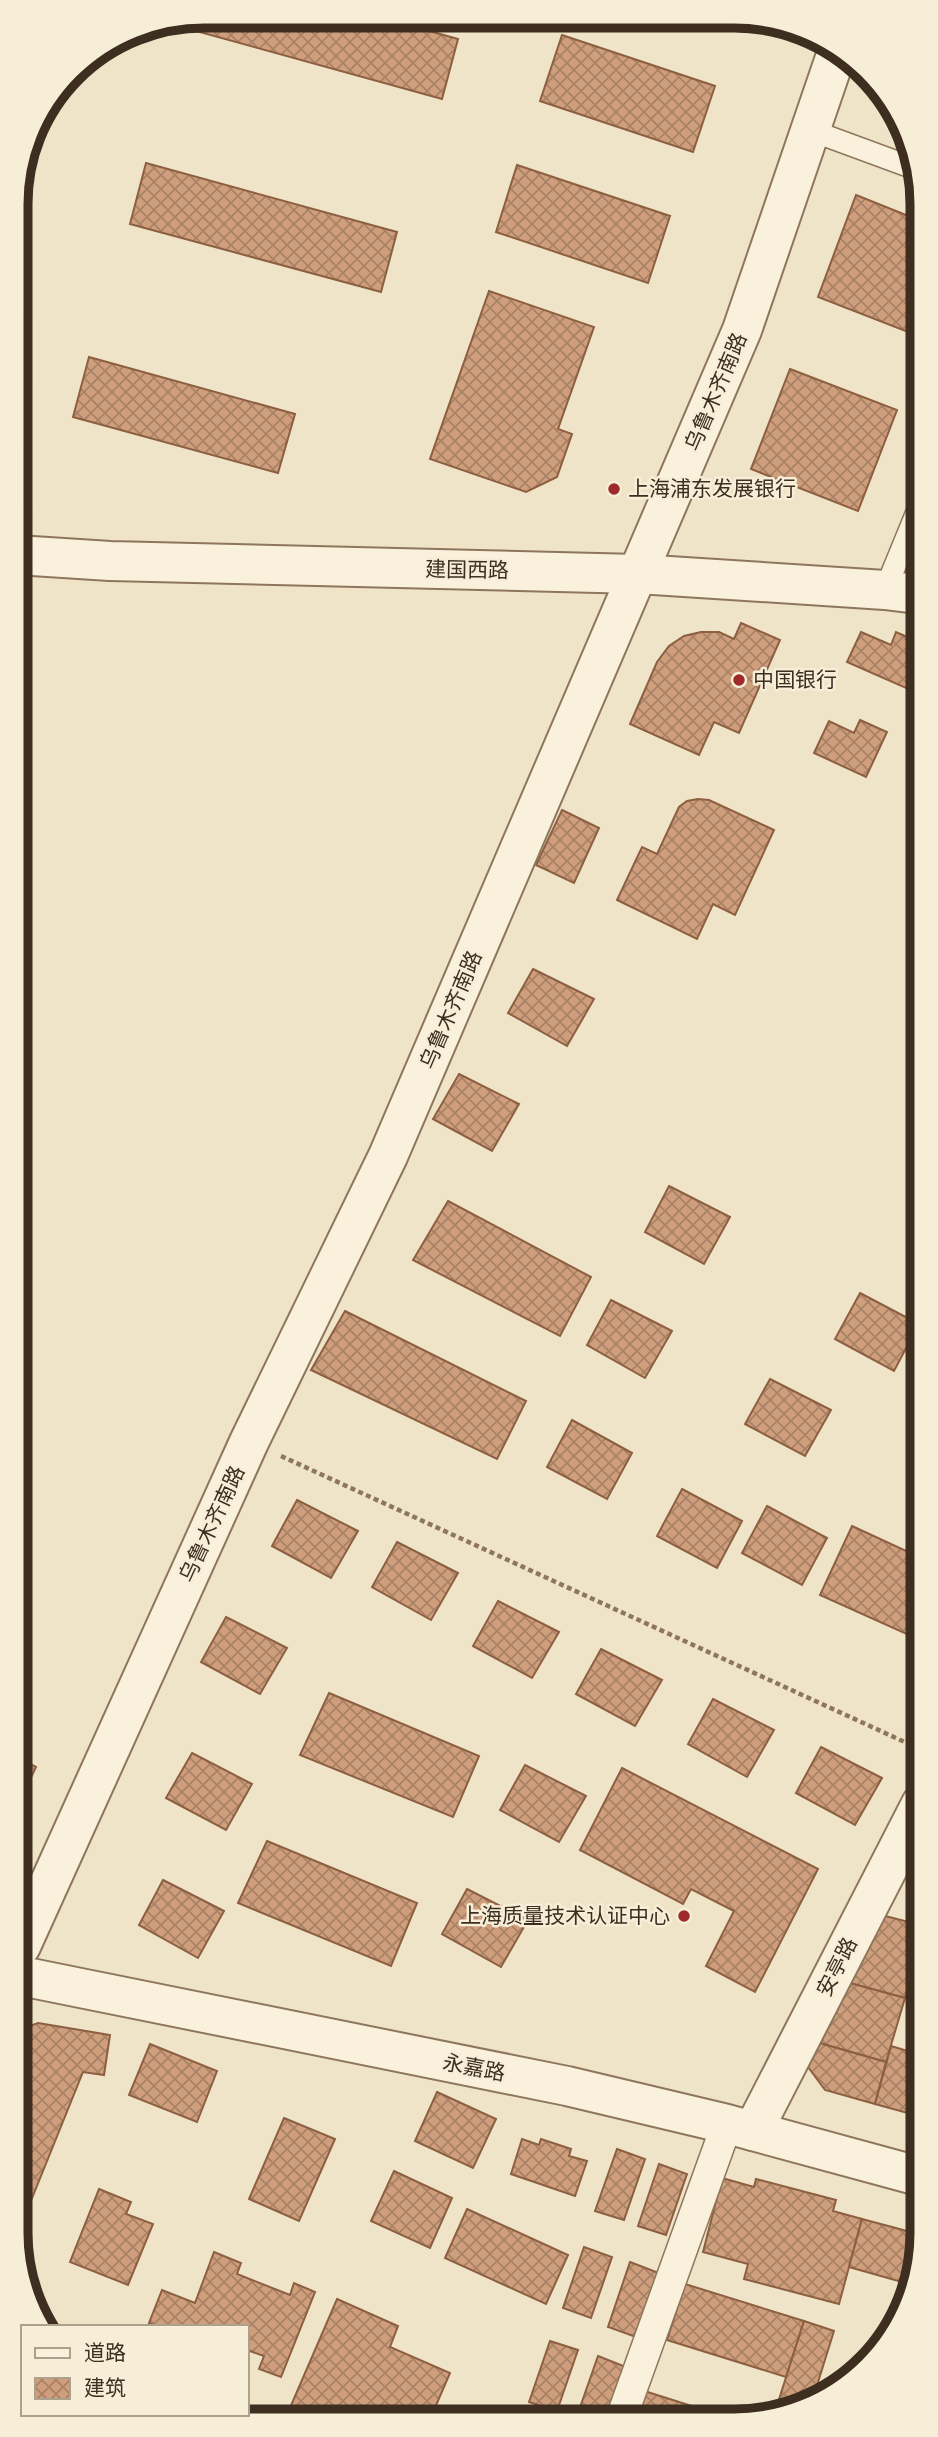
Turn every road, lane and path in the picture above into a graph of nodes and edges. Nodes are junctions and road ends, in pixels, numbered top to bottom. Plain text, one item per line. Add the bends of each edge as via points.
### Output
1 (834, 60) edge
2 (810, 130) junction
3 (905, 165) edge
4 (910, 547) edge
5 (28, 556) edge
6 (638, 574) junction
7 (901, 592) edge
8 (249, 1442) junction
9 (910, 1744) edge
10 (910, 1824) edge
11 (28, 1930) edge
12 (28, 1977) edge
13 (740, 2127) junction
14 (910, 2175) edge
15 (625, 2409) edge

1 - 2 street, 乌鲁木齐南路
2 - 3 lane
2 - 6 street, 乌鲁木齐南路 via 742,330
4 - 7 lane
5 - 6 street, 建国西路
6 - 7 street, 建国西路
6 - 8 street, 乌鲁木齐南路 via 388,1156
8 - 9 path
8 - 11 street, 乌鲁木齐南路
10 - 13 street, 安亭路
12 - 13 street, 永嘉路 via 567,2086
13 - 14 street, 永嘉路
13 - 15 street

